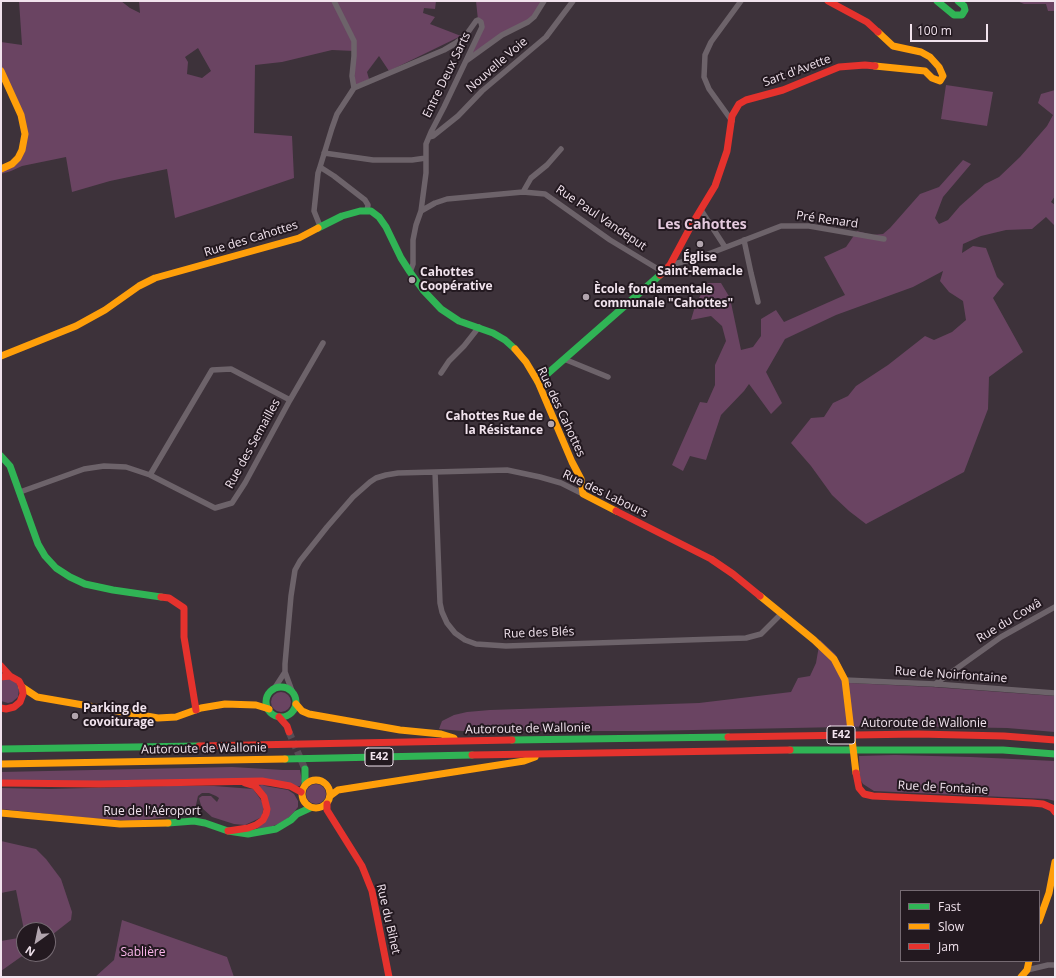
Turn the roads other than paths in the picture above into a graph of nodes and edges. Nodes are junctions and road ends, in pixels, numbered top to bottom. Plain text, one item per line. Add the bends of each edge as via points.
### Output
1 (334, 1) edge
2 (544, 1) edge
3 (573, 1) edge
4 (741, 1) edge
5 (828, 1) edge
6 (937, 1) edge
7 (958, 1) edge
8 (466, 61) junction
9 (1, 71) edge
10 (354, 88) junction
11 (732, 121) junction
12 (429, 137) junction
13 (562, 149) dead end
14 (324, 153) junction
15 (426, 158) junction
16 (320, 167) junction
17 (1, 169) edge
18 (523, 192) junction
19 (701, 210) junction
20 (367, 211) junction
21 (421, 211) junction
22 (320, 226) junction
23 (884, 239) dead end
24 (744, 240) junction
25 (725, 248) junction
26 (670, 265) junction
27 (410, 272) junction
28 (663, 272) junction
29 (758, 302) dead end
30 (479, 327) junction
31 (323, 343) dead end
32 (1, 356) edge
33 (564, 359) junction
34 (442, 373) dead end
35 (608, 377) dead end
36 (538, 382) junction
37 (290, 400) junction
38 (1, 456) edge
39 (435, 472) junction
40 (150, 476) junction
41 (20, 492) junction
42 (583, 494) junction
43 (1055, 606) edge
44 (782, 613) junction
45 (1, 666) edge
46 (285, 672) junction
47 (10, 676) junction
48 (1, 677) edge
49 (845, 680) junction
50 (935, 684) junction
51 (22, 688) junction
52 (274, 689) junction
53 (292, 691) junction
54 (1055, 693) edge
55 (268, 696) junction
56 (37, 697) junction
57 (21, 700) junction
58 (256, 704) junction
59 (296, 704) junction
60 (1, 708) edge
61 (268, 709) junction
62 (196, 710) junction
63 (288, 715) junction
64 (280, 717) junction
65 (1055, 740) edge
66 (464, 741) junction
67 (1, 749) edge
68 (545, 754) junction
69 (1055, 754) edge
70 (854, 760) joint
71 (1, 764) edge
72 (314, 780) junction
73 (235, 781) junction
74 (1, 783) edge
75 (305, 784) junction
76 (302, 795) junction
77 (330, 796) junction
78 (327, 804) junction
79 (310, 808) junction
80 (319, 809) junction
81 (1055, 812) edge
82 (1, 813) edge
83 (297, 814) junction
84 (228, 831) junction
85 (1055, 862) edge
86 (1040, 918) edge
87 (1029, 962) edge
88 (1055, 964) edge
89 (1027, 970) junction
90 (385, 977) edge
91 (389, 977) edge
92 (1021, 977) edge

1 - 10 street via 354,41
2 - 8 street via 528,22 502,35
3 - 12 street, Nouvelle Voie via 546,37 482,91 458,116
4 - 11 street via 711,42 705,56 704,77 709,89
5 - 11 main road, Sart d'Avette via 867,22 893,46 921,52 930,57 943,76 940,81 925,71 865,65 839,67 783,90 746,100 735,108
6 - 7 main road via 954,15 962,15 964,6
8 - 10 street, Entre Deux Sarts via 482,27 478,20 456,43 444,50
8 - 12 street, Entre Deux Sarts
9 - 17 main road via 21,115 25,134 18,158
10 - 14 street via 337,114
11 - 19 main road, Sart d'Avette via 727,151 715,186
12 - 15 street, Entre Deux Sarts
13 - 18 street via 532,178
14 - 15 street via 373,160
14 - 16 street
15 - 21 street, Entre Deux Sarts
16 - 20 street via 365,200 368,205
16 - 22 street via 314,211
18 - 21 street, Rue Paul Vandeput via 447,199
18 - 28 street, Rue Paul Vandeput via 545,194 610,240
19 - 25 street
19 - 26 main road, Sart d'Avette
20 - 22 main road, Rue des Cahottes via 342,216
20 - 27 main road, Rue des Cahottes via 379,217
21 - 27 street via 413,240 413,264
22 - 32 main road, Rue des Cahottes via 299,238 155,278 76,326
23 - 24 street, Pré Renard via 809,226 781,226
24 - 25 street, Pré Renard
24 - 29 street
25 - 26 street, Pré Renard
26 - 28 main road, Sart d'Avette
27 - 30 main road, Rue des Cahottes via 441,309 458,321
28 - 33 main road, Sart d'Avette
30 - 34 street via 449,361
30 - 36 main road, Rue des Cahottes via 493,332 519,353
31 - 37 street, Rue des Semailles
33 - 35 street
33 - 36 main road, Sart d'Avette
36 - 42 main road, Rue des Cahottes via 581,478
37 - 40 street, Rue des Semailles via 232,503 215,508
37 - 40 street, Rue des Semailles via 231,369 212,370
38 - 41 main road via 10,466
39 - 42 street, Rue des Labours via 507,470 561,483
39 - 44 street, Rue des Blés via 440,603 447,623 465,640 476,644 506,646 746,638 761,634
39 - 46 street, Rue des Labours via 398,473 376,478 354,497 300,561 292,585
40 - 41 street, Rue des Semailles via 126,467 104,466 84,469
41 - 62 main road via 38,544 56,568 85,584 169,598 181,604 184,608 184,637
42 - 44 main road, Rue des Labours via 711,559
43 - 50 street, Rue du Cowâ via 1000,637
44 - 49 main road, Rue des Labours via 834,659
45 - 47 main road
46 - 52 street, Rue des Labours
46 - 53 street, Rue des Labours
47 - 48 main road
47 - 51 main road via 19,681
49 - 50 street, Rue de Noirfontaine
49 - 70 main road, Rue des Labours
50 - 54 street, Rue de Noirfontaine
51 - 56 main road
51 - 57 main road
52 - 53 main road via 283,687
52 - 55 main road
53 - 59 main road
55 - 58 main road
55 - 61 main road
56 - 57 main road
56 - 62 main road via 158,718 176,717
57 - 60 main road via 14,707
58 - 61 main road
58 - 62 main road via 213,705
59 - 63 main road
59 - 66 main road via 309,714 400,730 441,734
61 - 64 main road
63 - 64 main road
63 - 64 main road via 288,729
65 - 66 main road, Autoroute de Wallonie / E42 via 910,734
66 - 67 main road, Autoroute de Wallonie / E42
68 - 69 main road, Autoroute de Wallonie / E42 via 910,749 1003,750
68 - 71 main road, Autoroute de Wallonie / E42
68 - 77 main road via 524,761 338,790
70 - 81 main road, Rue de Fontaine via 859,788 864,794 1043,804
72 - 75 main road
72 - 75 main road via 305,769
72 - 77 main road via 319,780 327,786
73 - 74 main road
73 - 76 main road via 279,783 290,786
73 - 84 main road via 255,786 264,797 267,809 259,824
75 - 76 main road
76 - 79 main road via 305,804
76 - 83 main road
77 - 78 main road
78 - 80 main road
78 - 91 main road, Rue du Bihet via 327,810 362,866 372,891
79 - 80 main road
79 - 83 main road, Rue de l'Aéroport
80 - 90 main road, Rue du Bihet via 328,816 358,867 368,892
82 - 84 main road, Rue de l'Aéroport via 120,824 194,821
83 - 84 main road, Rue de l'Aéroport via 284,825 266,832 248,834
85 - 86 main road via 1049,893
87 - 89 main road
88 - 89 street
89 - 92 main road

